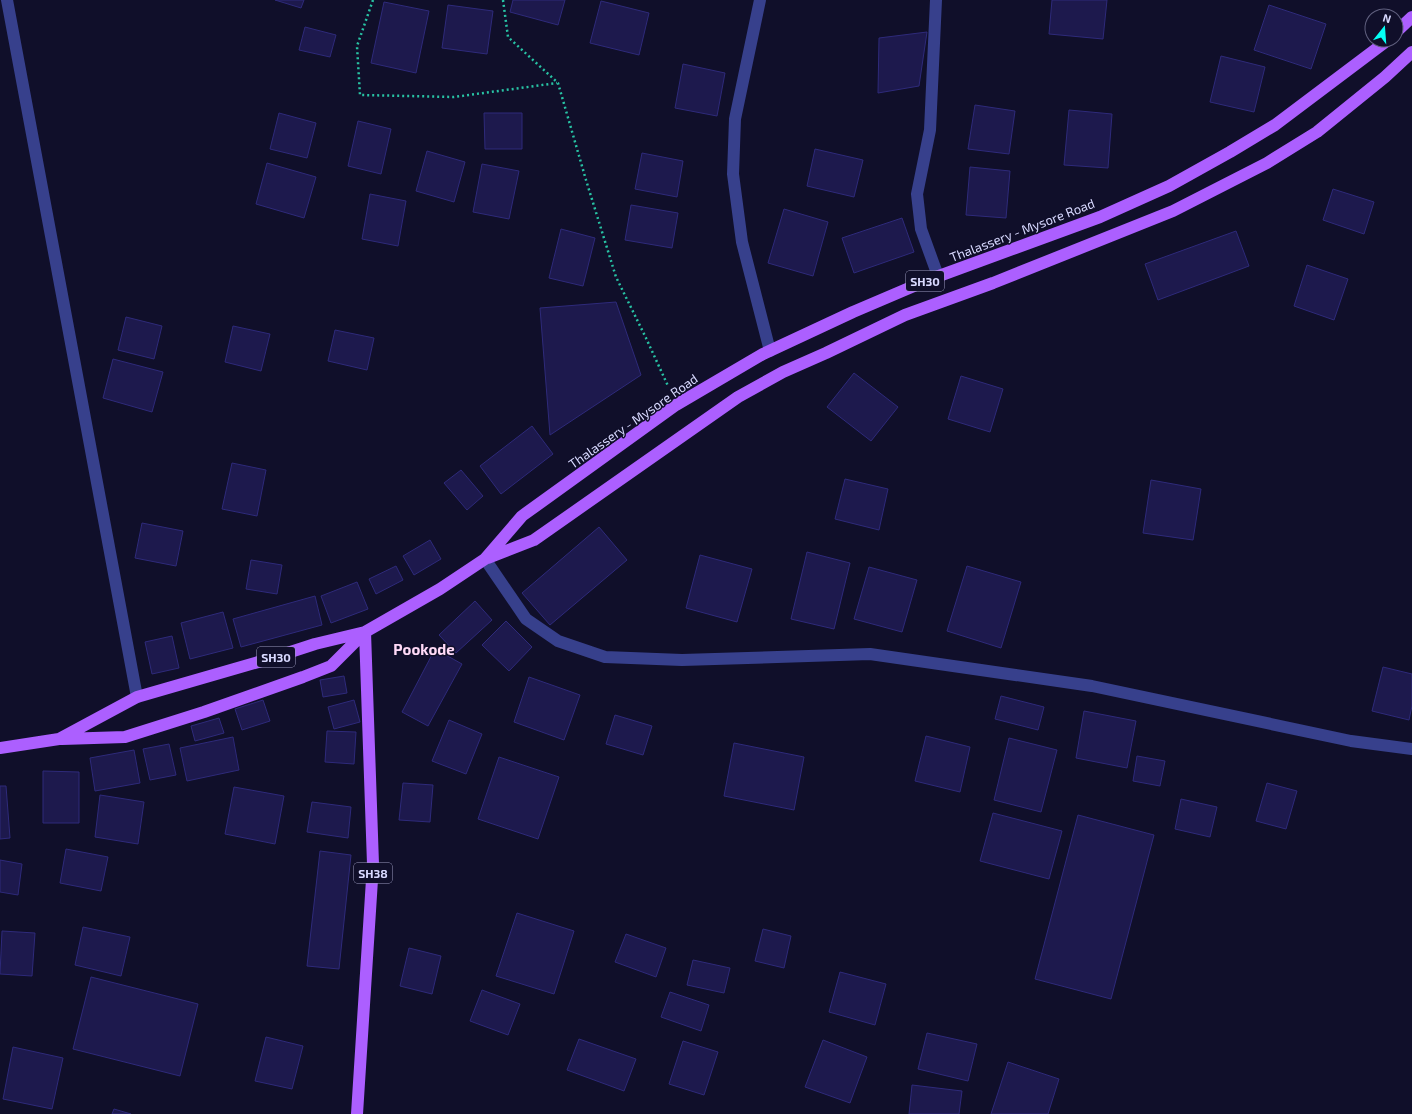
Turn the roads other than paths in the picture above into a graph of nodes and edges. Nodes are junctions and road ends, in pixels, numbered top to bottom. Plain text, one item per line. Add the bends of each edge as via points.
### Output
1 (7, 0) edge
2 (760, 0) edge
3 (936, 0) edge
4 (1412, 17) edge
5 (1404, 24) edge
6 (1377, 48) edge
7 (1412, 52) edge
8 (938, 276) junction
9 (770, 351) junction
10 (485, 559) junction
11 (365, 632) junction
12 (137, 697) junction
13 (60, 739) junction
14 (0, 748) edge
15 (1412, 749) edge
16 (357, 1114) edge

1 - 12 street
2 - 9 street via 735,119 733,174 742,242
3 - 8 street via 930,130 917,194 921,229
4 - 5 main road
6 - 8 main road, Thalassery - Mysore Road / SH30 via 1275,125 1169,186 1100,217
7 - 10 main road via 1317,132 1267,162 1173,211 993,283 905,315 783,372 738,397 534,540
8 - 9 main road, Thalassery - Mysore Road / SH30
9 - 10 main road, Thalassery - Mysore Road / SH30 via 676,405 522,516
10 - 11 main road, Thalassery - Mysore Road / SH30 via 440,589
10 - 15 street via 526,619 558,641 605,656 682,660 870,654 1092,686 1351,741
11 - 12 main road, Thalassery - Mysore Road / SH30 via 315,644
11 - 13 main road via 331,666 204,712 125,737
11 - 16 main road, SH38 via 373,864
12 - 13 main road, Thalassery - Mysore Road / SH30
13 - 14 main road, Thalassery - Mysore Road / SH30

